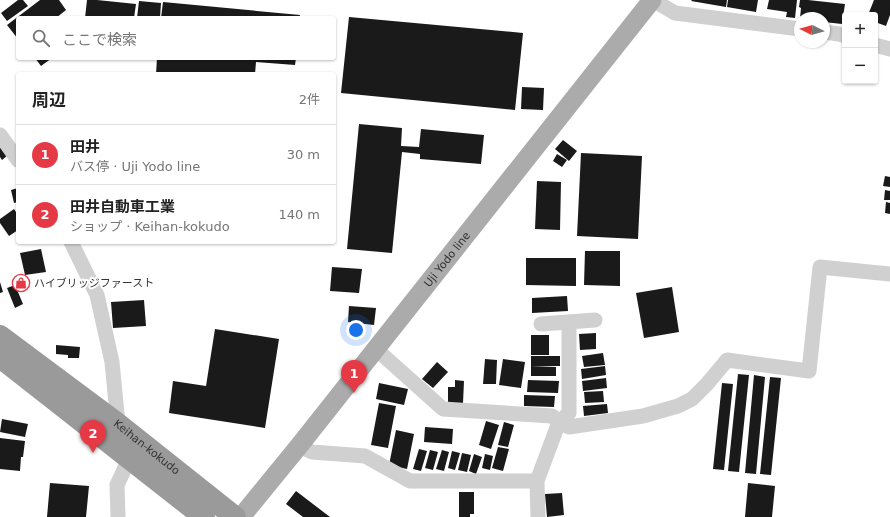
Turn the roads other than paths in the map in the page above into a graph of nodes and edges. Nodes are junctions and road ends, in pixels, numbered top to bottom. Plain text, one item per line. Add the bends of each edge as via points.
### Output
1 (652, 0) edge
2 (794, 28) edge
3 (830, 33) edge
4 (842, 35) edge
5 (878, 46) edge
6 (890, 49) edge
7 (0, 135) edge
8 (16, 157) edge
9 (72, 244) edge
10 (890, 274) edge
11 (595, 320) dead end
12 (569, 322) junction
13 (541, 324) dead end
14 (0, 336) edge
15 (376, 349) junction
16 (0, 357) edge
17 (559, 422) junction
18 (118, 424) junction
19 (299, 446) junction
20 (129, 459) junction
21 (537, 481) junction
22 (118, 517) edge
23 (204, 517) edge
24 (235, 517) edge
25 (241, 517) edge
26 (538, 517) edge

1 - 2 street via 675,13
1 - 15 main road, Uji Yodo line
3 - 4 street
5 - 6 street
7 - 8 street
9 - 18 street via 98,295 112,362
10 - 17 street via 820,267 809,371 727,360 692,399 678,406 643,416 569,427
11 - 12 street
12 - 13 street
12 - 17 street via 569,413
14 - 18 highway, Keihan-kokudo
15 - 17 street via 443,409 552,416
15 - 19 main road, Uji Yodo line
16 - 20 highway, Keihan-kokudo
17 - 21 street
18 - 24 highway, Keihan-kokudo
19 - 21 street via 312,452 365,456 410,481
19 - 25 main road, Uji Yodo line
20 - 22 street via 117,485
20 - 23 highway, Keihan-kokudo
21 - 26 street

